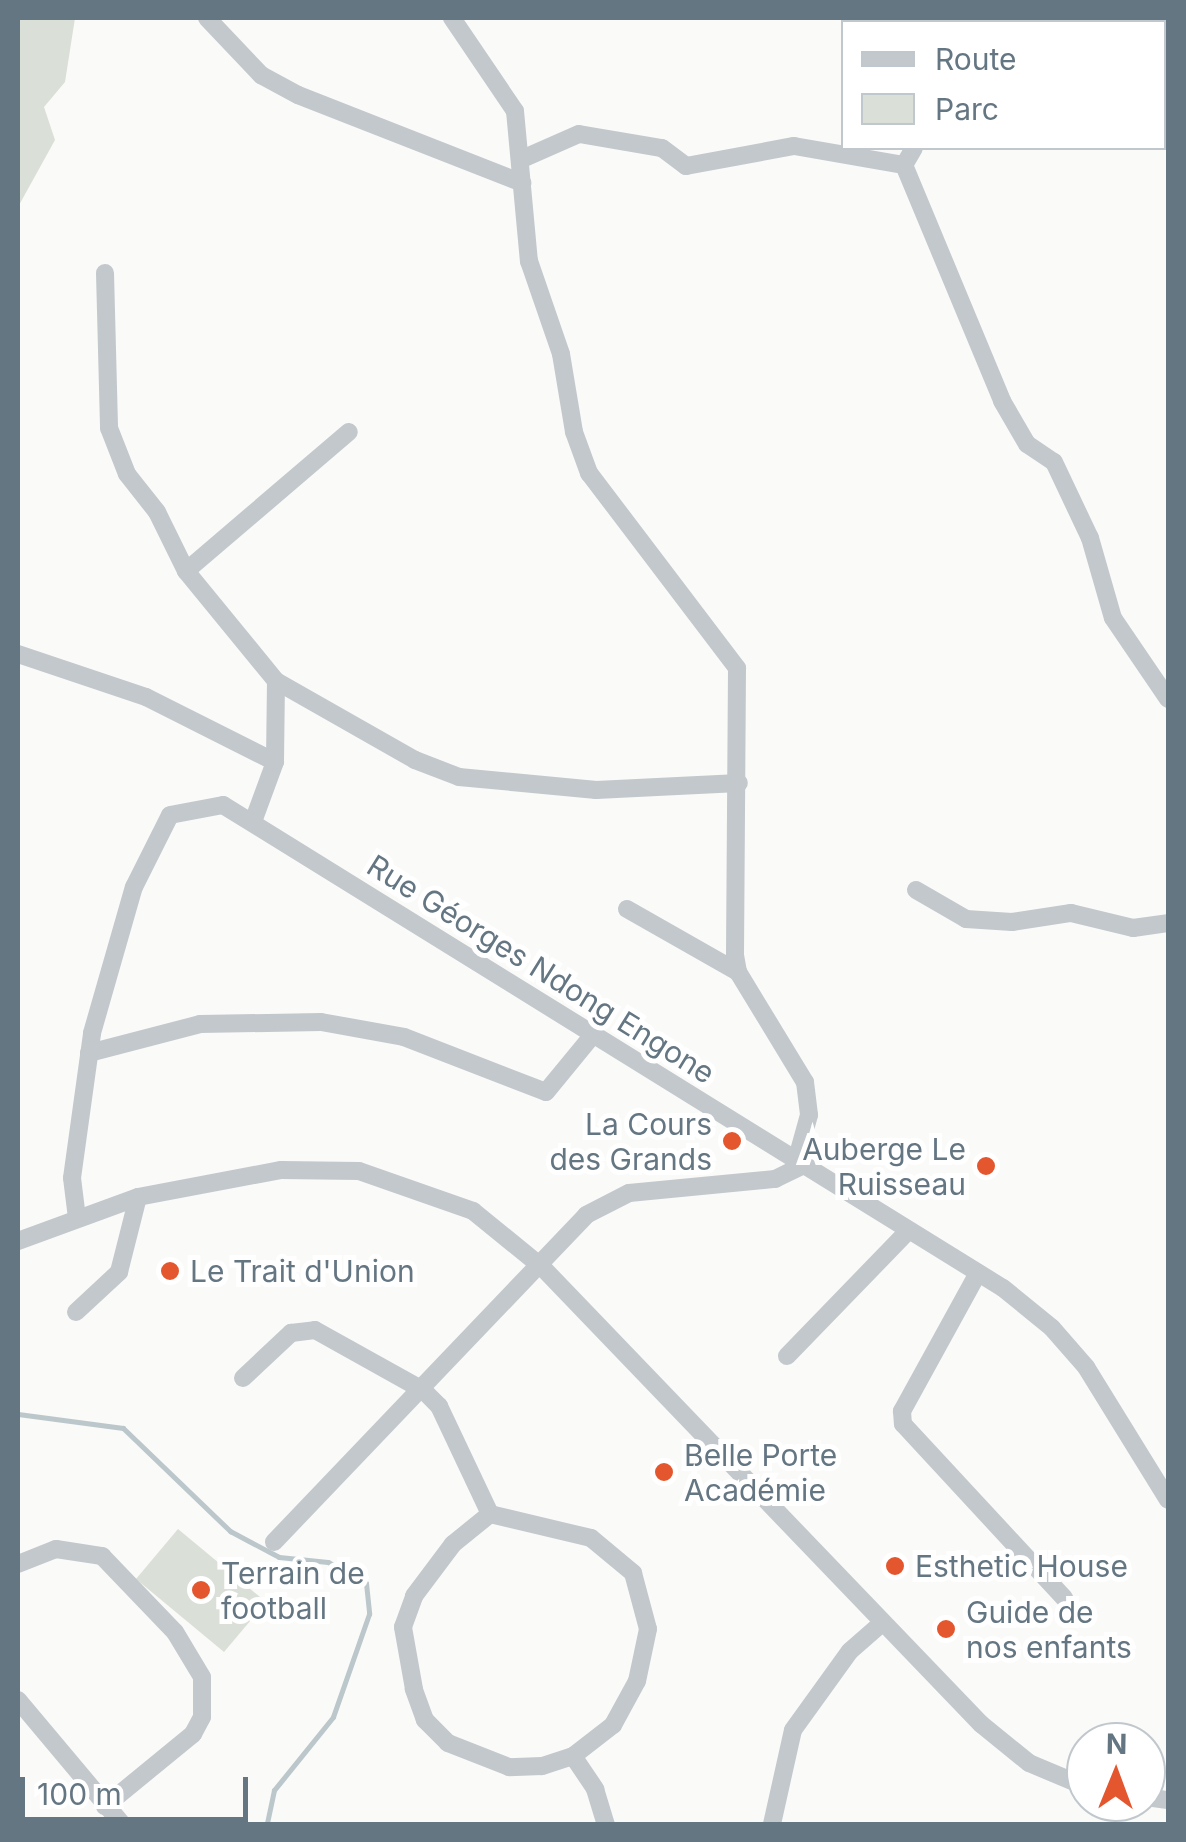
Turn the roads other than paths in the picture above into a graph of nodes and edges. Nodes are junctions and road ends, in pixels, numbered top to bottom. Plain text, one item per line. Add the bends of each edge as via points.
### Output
1 (207, 18) edge
2 (452, 18) edge
3 (913, 150) edge
4 (522, 158) junction
5 (904, 165) junction
6 (522, 182) junction
7 (105, 273) dead end
8 (349, 432) dead end
9 (186, 571) junction
10 (18, 654) edge
11 (276, 681) junction
12 (1168, 699) edge
13 (275, 762) junction
14 (738, 783) junction
15 (254, 819) junction
16 (916, 890) dead end
17 (627, 910) dead end
18 (1168, 923) edge
19 (738, 972) junction
20 (592, 1036) junction
21 (89, 1053) junction
22 (799, 1164) junction
23 (138, 1197) junction
24 (77, 1218) junction
25 (908, 1231) junction
26 (18, 1241) edge
27 (542, 1267) junction
28 (978, 1273) junction
29 (76, 1312) dead end
30 (786, 1356) dead end
31 (244, 1378) dead end
32 (423, 1390) junction
33 (1168, 1500) edge
34 (490, 1514) junction
35 (274, 1542) dead end
36 (18, 1564) edge
37 (1064, 1598) dead end
38 (881, 1624) junction
39 (18, 1700) edge
40 (573, 1756) junction
41 (1066, 1777) edge
42 (105, 1806) junction
43 (122, 1824) edge
44 (606, 1824) edge
45 (772, 1824) edge

1 - 6 street via 261,75 298,95
2 - 4 street via 516,111
3 - 5 street
4 - 5 street via 579,134 662,148 686,166 794,146
4 - 6 street
5 - 12 street via 1002,401 1028,444 1054,462 1090,538 1113,618
6 - 14 street via 528,261 562,354 574,432 589,473 737,668
7 - 9 street via 109,428 126,474 157,512
8 - 9 street
9 - 11 street
10 - 13 street via 146,697
11 - 13 street
11 - 14 street via 415,760 459,776 596,790
13 - 15 street
14 - 19 street
15 - 20 street, Rue Géorges Ndong Engone
15 - 21 street, Rue Géorges Ndong Engone via 203,805 170,814 160,827 117,937
16 - 18 street via 966,919 1012,922 1071,912 1133,928
17 - 19 street
19 - 22 street via 805,1082 809,1114
20 - 21 street via 546,1092 404,1038 321,1022 200,1024
20 - 22 street, Rue Géorges Ndong Engone
21 - 24 street, Rue Géorges Ndong Engone via 71,1188
22 - 25 street, Rue Géorges Ndong Engone
22 - 27 street via 775,1179 629,1192 586,1215
23 - 24 street
23 - 27 street via 237,1173 359,1171 473,1211
23 - 29 street via 119,1272
24 - 26 street
25 - 28 street, Rue Géorges Ndong Engone
25 - 30 street
27 - 32 street
27 - 38 street
28 - 33 street, Rue Géorges Ndong Engone via 1066,1342
28 - 37 street via 902,1411 903,1424
31 - 32 street via 302,1328
32 - 34 street via 454,1431
32 - 35 street
34 - 40 street via 591,1538 633,1573 648,1629 637,1681 613,1725
34 - 40 street via 454,1544 414,1596 403,1627 414,1689 425,1720 477,1760 542,1766
36 - 42 street via 56,1549 102,1556 175,1632 202,1677 202,1717 193,1734
38 - 41 street via 1008,1747
38 - 45 street via 850,1651 793,1730
39 - 42 street
40 - 44 street via 595,1788
42 - 43 street

